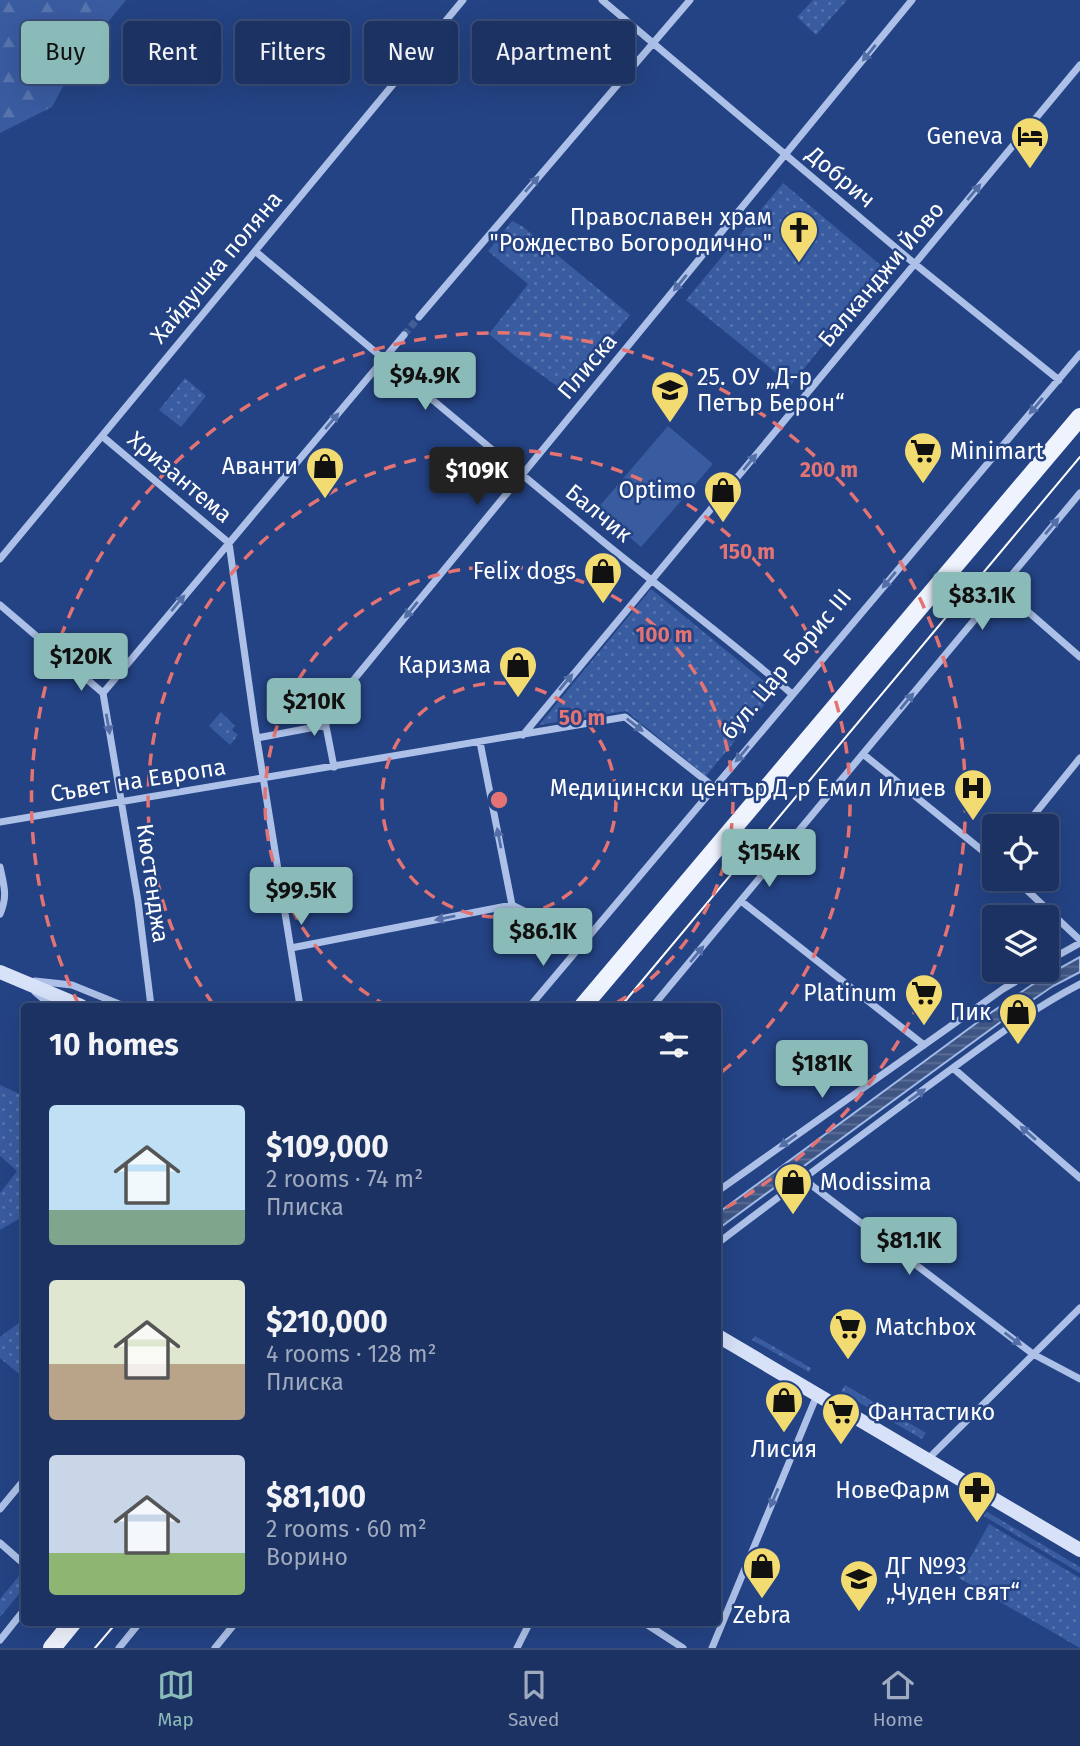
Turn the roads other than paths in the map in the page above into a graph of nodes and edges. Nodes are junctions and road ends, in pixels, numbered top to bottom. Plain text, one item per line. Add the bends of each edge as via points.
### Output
1 (463, 0) edge
2 (602, 0) edge
3 (690, 0) edge
4 (912, 0) edge
5 (653, 43) junction
6 (1080, 65) edge
7 (785, 155) junction
8 (255, 251) junction
9 (915, 264) junction
10 (419, 317) tunnel mouth
11 (404, 335) tunnel mouth
12 (1080, 354) edge
13 (384, 359) junction
14 (1059, 380) junction
15 (1080, 417) edge
16 (102, 436) junction
17 (522, 475) junction
18 (1080, 493) edge
19 (229, 543) junction
20 (0, 559) edge
21 (651, 580) junction
22 (1001, 588) junction
23 (0, 606) edge
24 (1080, 657) edge
25 (103, 693) junction
26 (792, 694) junction
27 (326, 725) junction
28 (523, 734) junction
29 (257, 738) junction
30 (480, 742) junction
31 (863, 754) junction
32 (1080, 758) edge
33 (334, 767) junction
34 (264, 779) junction
35 (714, 787) junction
36 (122, 803) junction
37 (1035, 814) edge
38 (0, 822) edge
39 (982, 850) edge
40 (0, 867) edge
41 (1027, 891) edge
42 (741, 901) junction
43 (512, 905) junction
44 (0, 914) edge
45 (1080, 942) edge
46 (291, 948) junction
47 (578, 948) junction
48 (1059, 954) edge
49 (0, 972) edge
50 (21, 980) junction
51 (1015, 982) edge
52 (1080, 984) edge
53 (48, 1003) edge
54 (74, 1003) edge
55 (117, 1003) edge
56 (151, 1003) edge
57 (300, 1003) edge
58 (532, 1003) edge
59 (586, 1003) edge
60 (656, 1003) edge
61 (924, 1045) junction
62 (953, 1069) junction
63 (803, 1178) junction
64 (1080, 1178) edge
65 (721, 1189) edge
66 (721, 1241) edge
67 (1080, 1308) edge
68 (721, 1338) edge
69 (1033, 1354) junction
70 (1080, 1379) edge
71 (817, 1395) junction
72 (927, 1460) junction
73 (21, 1484) edge
74 (0, 1509) edge
75 (0, 1543) edge
76 (1080, 1550) edge
77 (21, 1561) edge
78 (21, 1614) edge
79 (70, 1626) edge
80 (137, 1626) edge
81 (233, 1626) edge
82 (528, 1626) edge
83 (649, 1626) edge
84 (0, 1640) edge
85 (52, 1648) edge
86 (119, 1648) edge
87 (215, 1648) edge
88 (517, 1648) edge
89 (682, 1648) edge
90 (712, 1648) edge

1 - 8 street, Хайдушка поляна
2 - 5 street, Добрич
3 - 5 street
4 -> 7 street, Плиска
5 - 7 street, Добрич
10 -> 5 street
9 -> 6 street, Балканджи Йово
7 - 9 street, Добрич
7 -> 17 street, Плиска
8 - 13 street, Балчик
8 - 16 street, Хайдушка поляна
9 - 14 street, Добрич
21 -> 9 street, Балканджи Йово
11 - 13 street
12 - 14 street, бул. Цар Борис III
13 - 17 street, Балчик
19 -> 13 street
14 -> 26 street, бул. Цар Борис III
15 - 59 main road
16 - 19 street, Хризантема
16 - 20 street, Хайдушка поляна
17 - 21 street, Балчик
17 -> 27 street, Плиска via 324,716
22 -> 18 street
25 -> 19 street
19 - 29 street, Хризантема
21 - 26 street, Балчик
28 -> 21 street, Балканджи Йово
22 - 24 street
31 -> 22 street
23 - 25 street
25 -> 36 street, Кюстенджа
26 -> 35 street, бул. Цар Борис III
27 - 29 street
27 - 33 street
28 - 30 street, Съвет на Европа
28 -> 35 street, Съвет на Европа via 625,716
29 - 34 street, Хризантема
30 - 33 street, Съвет на Европа
43 -> 30 street
31 - 39 street
31 - 42 street
32 - 37 street
33 - 34 street, Съвет на Европа
34 - 36 street, Съвет на Европа
34 - 46 street, Хризантема
35 - 47 street, бул. Цар Борис III
36 - 38 street, Съвет на Европа
36 - 56 street, Кюстенджа
40 - 44 street via 5,903
41 - 45 street
60 -> 42 street
42 - 61 street
43 -> 46 street
43 - 47 street
45 - 48 street
46 - 57 street, Хризантема
47 - 58 street, бул. Цар Борис III
49 - 50 street
50 - 53 street
50 - 54 street
50 - 55 street via 72,985
51 - 61 street
52 - 62 street
61 -> 65 street
63 -> 62 street
64 -> 62 street
63 - 66 street
63 -> 69 street
67 - 69 street
68 - 71 street
69 - 70 street
69 - 72 street
71 - 72 street
71 -> 90 street
72 - 76 street
73 - 74 street
75 - 77 street
78 - 84 street
79 - 85 main road
80 - 86 street
81 - 87 street
82 - 88 street
83 - 89 street

